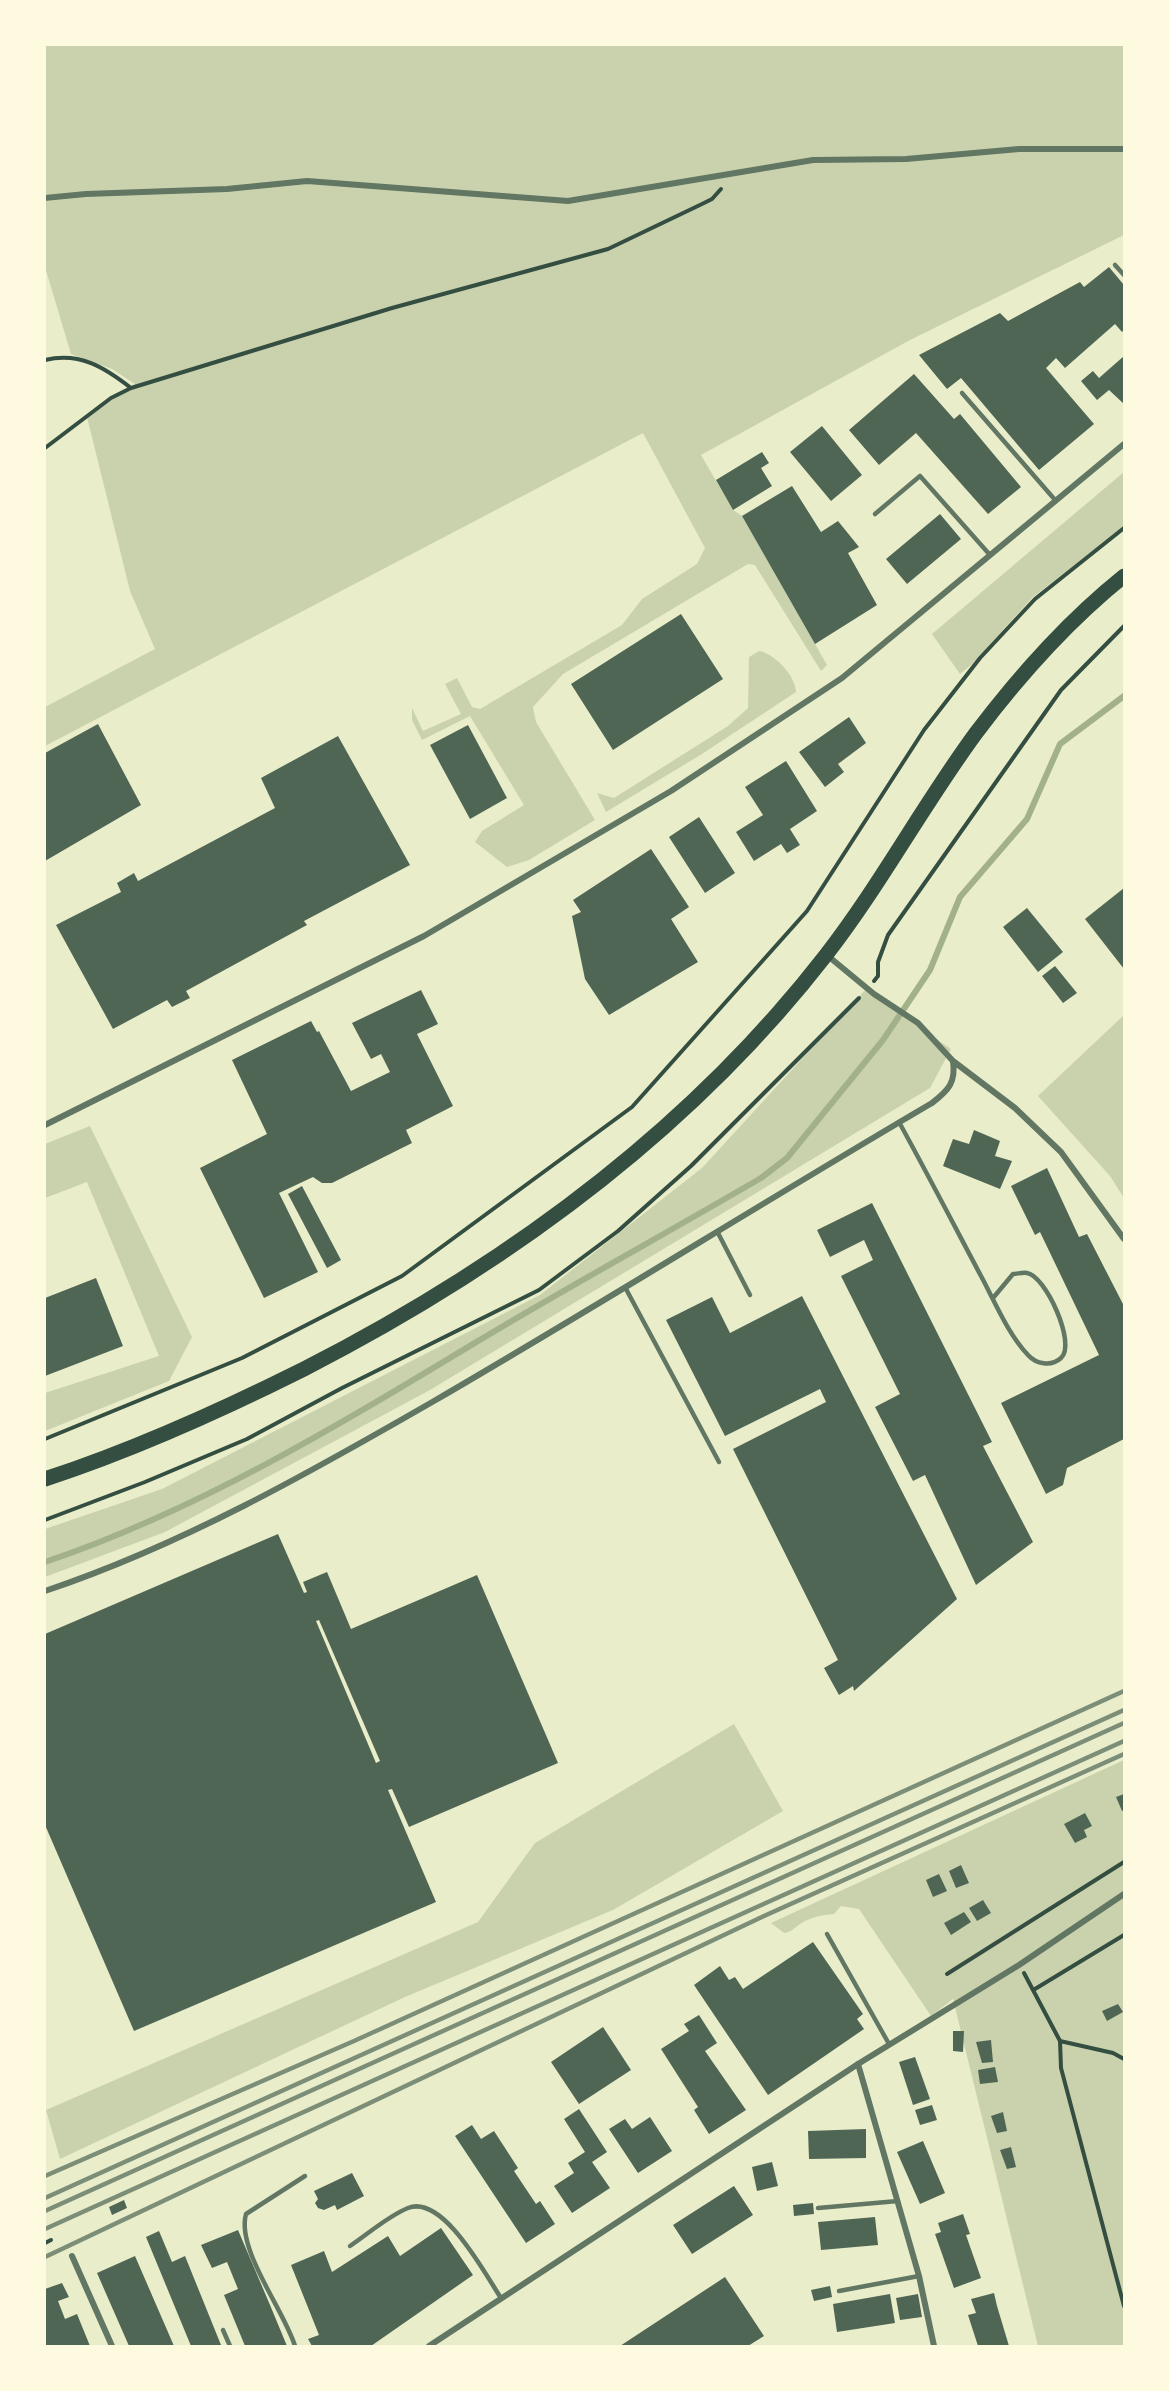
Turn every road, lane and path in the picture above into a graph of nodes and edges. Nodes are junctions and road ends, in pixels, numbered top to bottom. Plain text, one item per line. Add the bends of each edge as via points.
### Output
1 (1124, 148) edge
2 (735, 172) junction
3 (45, 198) edge
4 (1115, 265) dead end
5 (1124, 275) edge
6 (45, 360) edge
7 (131, 388) junction
8 (962, 393) dead end
9 (1124, 444) edge
10 (45, 448) edge
11 (1056, 501) junction
12 (875, 514) dead end
13 (1124, 528) edge
14 (990, 555) junction
15 (1124, 576) edge
16 (1124, 626) edge
17 (826, 954) junction
18 (867, 989) junction
19 (953, 1061) junction
20 (899, 1122) junction
21 (45, 1125) edge
22 (718, 1233) junction
23 (1124, 1239) edge
24 (626, 1289) junction
25 (750, 1295) dead end
26 (993, 1298) junction
27 (45, 1439) edge
28 (719, 1462) dead end
29 (45, 1479) edge
30 (45, 1520) edge
31 (45, 1591) edge
32 (1124, 1862) edge
33 (1124, 1894) edge
34 (827, 1934) dead end
35 (1124, 1935) edge
36 (1019, 1965) junction
37 (947, 1974) dead end
38 (1035, 1989) junction
39 (1060, 2041) junction
40 (889, 2044) junction
41 (1124, 2059) edge
42 (858, 2064) junction
43 (305, 2176) dead end
44 (898, 2201) junction
45 (818, 2208) dead end
46 (51, 2241) dead end
47 (45, 2243) edge
48 (350, 2246) dead end
49 (72, 2256) dead end
50 (919, 2276) junction
51 (839, 2291) dead end
52 (501, 2298) junction
53 (1124, 2306) edge
54 (223, 2330) dead end
55 (112, 2346) edge
56 (230, 2346) edge
57 (295, 2346) edge
58 (429, 2346) edge
59 (934, 2346) edge

1 - 2 street via 1019,149 906,159 813,160
2 - 3 street via 568,201 307,180 227,189
2 - 7 path via 712,199 608,249 392,308
4 - 5 lane
6 - 7 path via 71,357 92,362
7 - 10 path via 111,398
8 - 11 lane
9 - 11 street
11 - 14 street
12 - 14 lane via 920,476
13 - 27 path via 1035,598 980,658 924,730 807,911 632,1107 402,1276 242,1358
14 - 21 street via 842,678 671,791 424,936
15 - 17 main road via 1051,643 977,732
16 - 18 path via 1060,690 1023,742 888,935 878,962 878,976
17 - 18 street
17 - 29 main road via 762,1030 678,1113 585,1194 502,1254 418,1307 256,1393 171,1431
18 - 19 street via 918,1023
18 - 30 path via 691,1166 618,1231 539,1290 247,1439
19 - 20 street via 953,1082 948,1091
19 - 23 street via 1015,1108 1060,1152
20 - 22 street
20 - 26 lane
22 - 24 street
22 - 25 lane
24 - 28 lane
24 - 31 street via 327,1463 103,1571
26 - 26 lane via 1028,1356 1040,1363 1061,1358 1067,1348 1066,1337 1055,1308 1036,1278 1027,1272 1013,1274
32 - 37 path
33 - 36 street
34 - 40 lane
35 - 38 path
36 - 38 path
36 - 40 street
38 - 39 path
39 - 41 path via 1113,2052
39 - 53 path via 1061,2068
40 - 42 street
42 - 44 street
42 - 52 street
43 - 57 lane via 246,2214 243,2225
44 - 45 lane
44 - 50 street
46 - 47 path
48 - 52 lane via 408,2207 425,2206 448,2222
49 - 55 street
50 - 51 lane
50 - 59 street
52 - 58 street
54 - 56 lane

